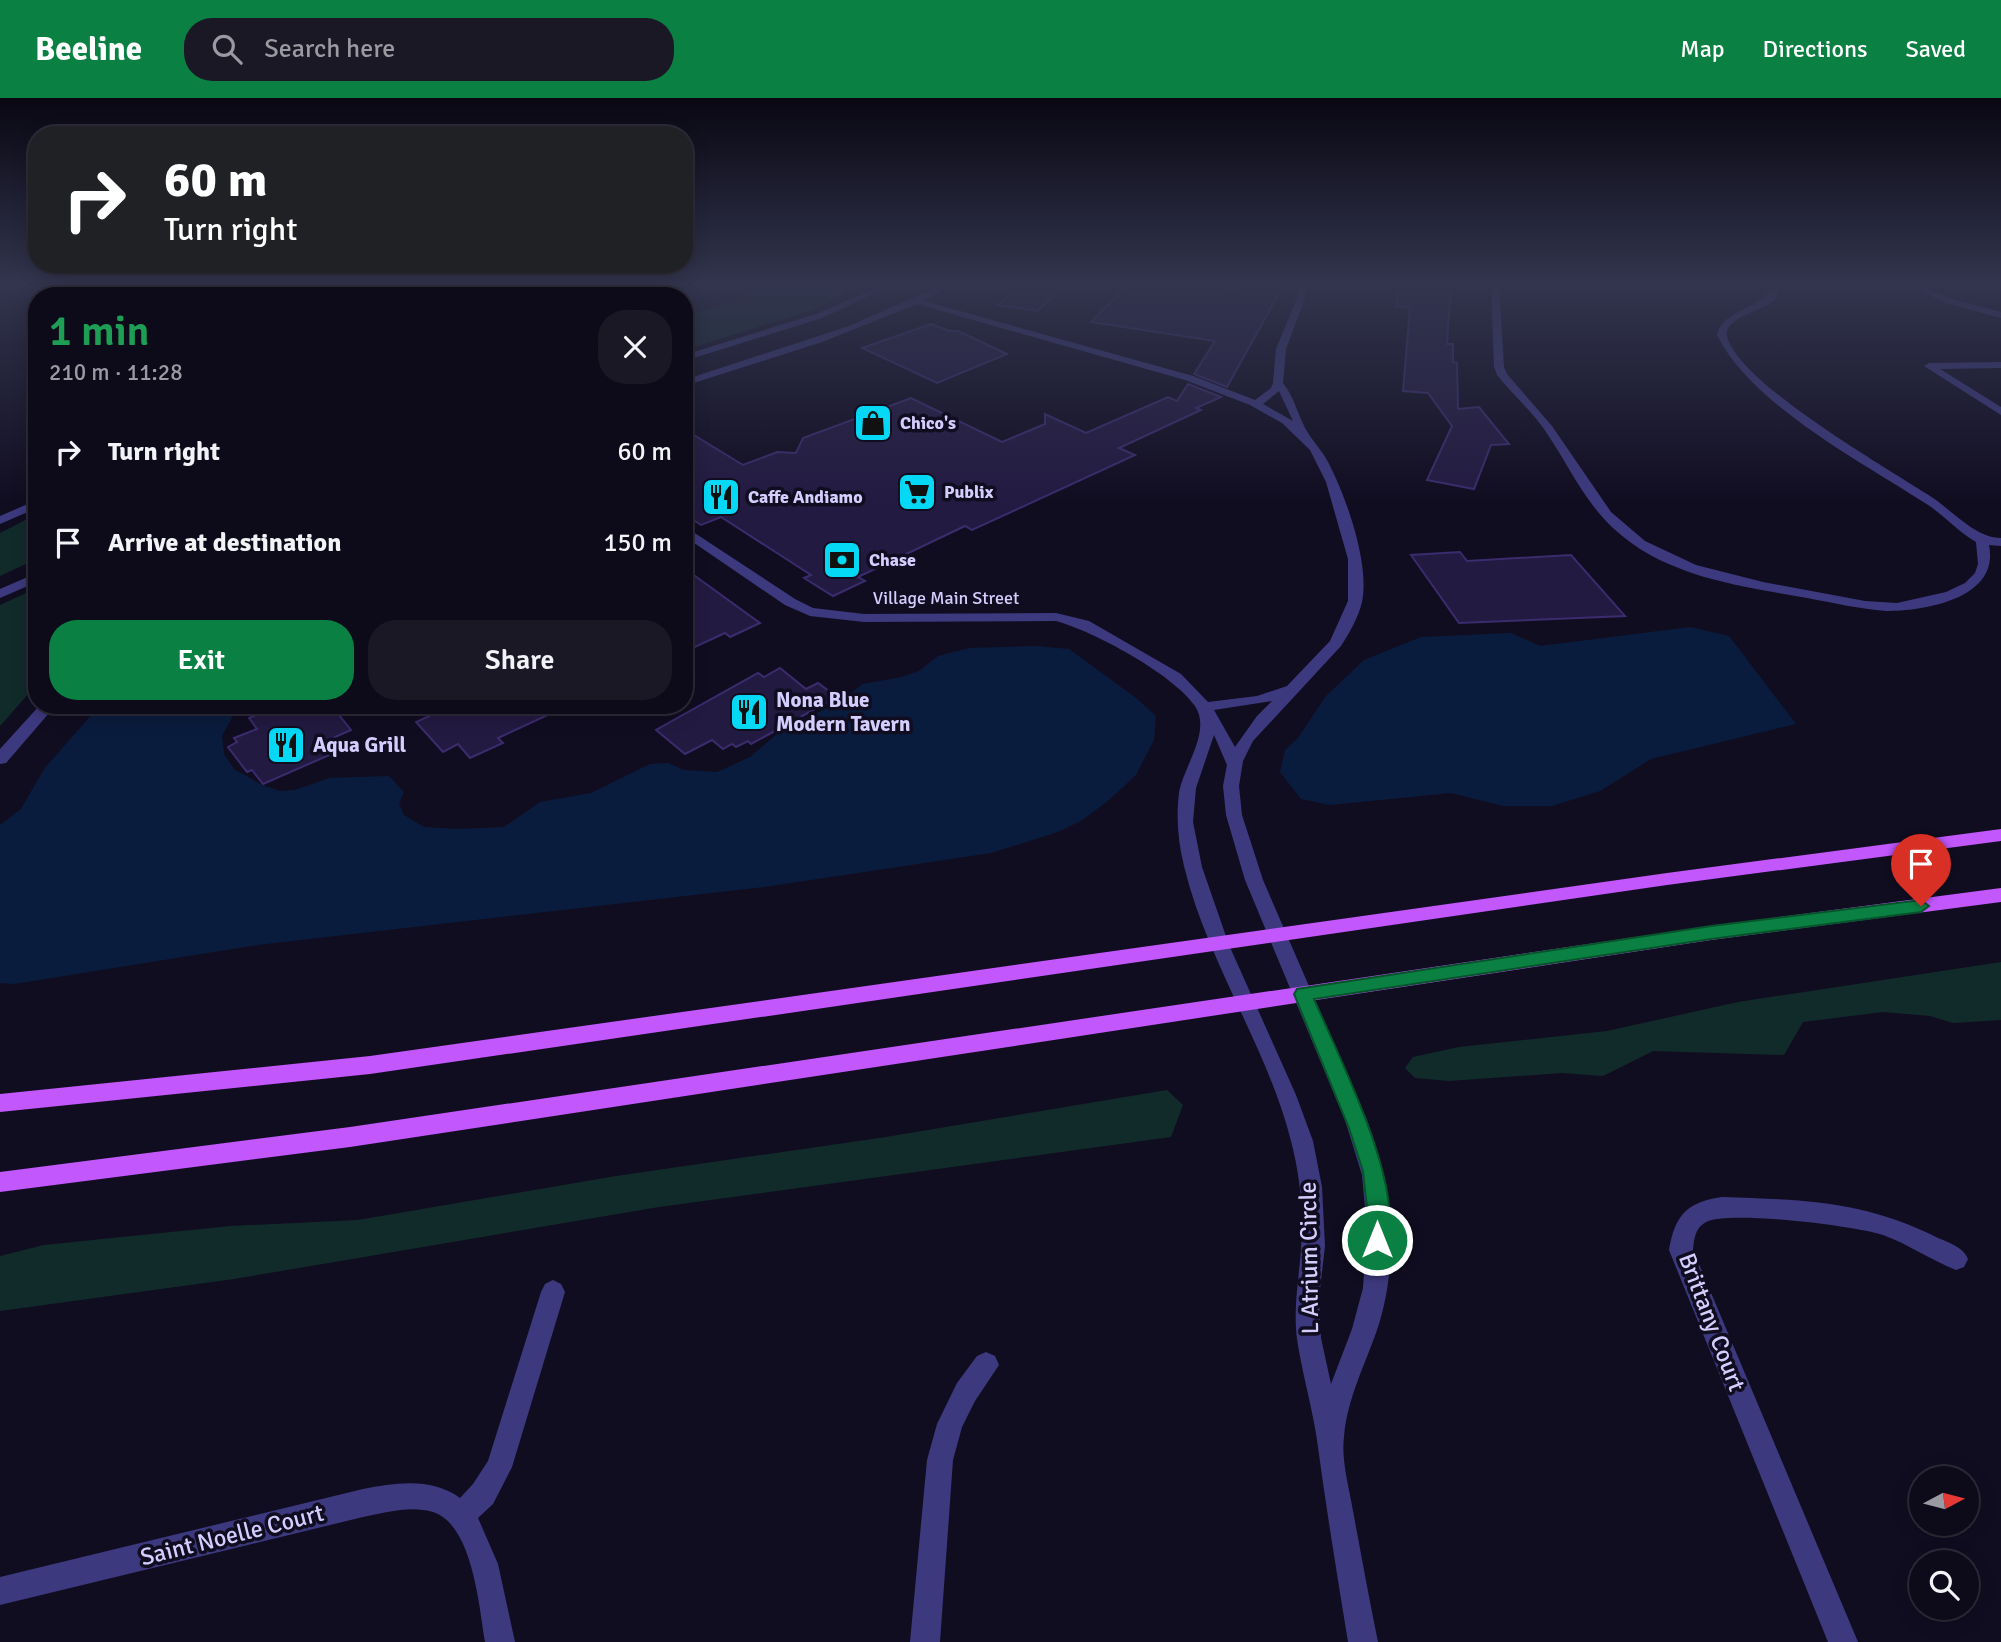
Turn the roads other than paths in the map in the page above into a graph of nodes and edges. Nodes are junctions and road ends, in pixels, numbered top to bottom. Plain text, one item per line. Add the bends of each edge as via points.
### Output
1 (765, 357) edge
2 (1114, 357) edge
3 (1280, 357) edge
4 (1499, 357) edge
5 (1735, 357) edge
6 (2001, 365) edge
7 (693, 380) edge
8 (1278, 383) junction
9 (1255, 405) junction
10 (2001, 412) edge
11 (1304, 436) junction
12 (28, 508) edge
13 (0, 520) edge
14 (693, 536) edge
15 (1982, 541) junction
16 (2001, 542) edge
17 (28, 581) edge
18 (0, 594) edge
19 (1294, 689) junction
20 (1204, 708) junction
21 (41, 714) edge
22 (0, 760) edge
23 (1233, 762) junction
24 (2001, 835) edge
25 (2001, 895) edge
26 (1277, 937) junction
27 (1220, 945) junction
28 (1303, 994) junction
29 (1244, 1003) junction
30 (0, 1102) edge
31 (0, 1182) edge
32 (1956, 1259) dead end
33 (553, 1292) dead end
34 (986, 1365) dead end
35 (1330, 1439) junction
36 (461, 1516) junction
37 (0, 1591) edge
38 (500, 1642) edge
39 (926, 1642) edge
40 (1363, 1642) edge
41 (1843, 1642) edge

1 - 7 street
2 - 9 street via 1182,376
3 - 8 street
4 - 15 street via 1502,375 1554,436 1579,480 1612,522 1653,551 1712,574 1897,607 1961,592 1975,584 1986,554
5 - 15 street via 1816,427 1948,513
6 - 10 street via 1929,366
8 - 9 street
8 - 11 street
9 - 11 street
11 - 19 street via 1333,488 1355,561 1358,595 1350,622 1335,646
12 - 13 street
14 - 20 street, Village Main Street via 810,612 864,618 1073,620 1177,677
15 - 16 street
17 - 18 street
19 - 20 street via 1259,700
19 - 23 street via 1254,727
20 - 23 street, Village Main Street
20 - 27 street, L Atrium Circle via 1207,730 1188,788 1185,822 1193,867
21 - 22 street
23 - 26 street, L Atrium Circle via 1233,812
24 - 26 main road
25 - 28 main road
26 - 27 main road
26 - 28 street, L Atrium Circle
27 - 29 street, L Atrium Circle
27 - 30 main road via 370,1065
28 - 29 main road
28 - 35 street, L Atrium Circle via 1359,1128 1373,1171 1379,1217 1375,1288 1367,1329 1339,1395
29 - 31 main road via 364,1135
29 - 35 street, L Atrium Circle via 1302,1140 1311,1187 1309,1338
32 - 41 street, Brittany Court via 1913,1236 1832,1213 1708,1209 1693,1216 1683,1231 1681,1250
33 - 36 street via 499,1467 483,1494
34 - 39 street via 950,1424 940,1460
35 - 40 street, L Atrium Circle
36 - 37 street, Saint Noelle Court via 442,1501 408,1497 363,1503
36 - 38 street via 479,1546

